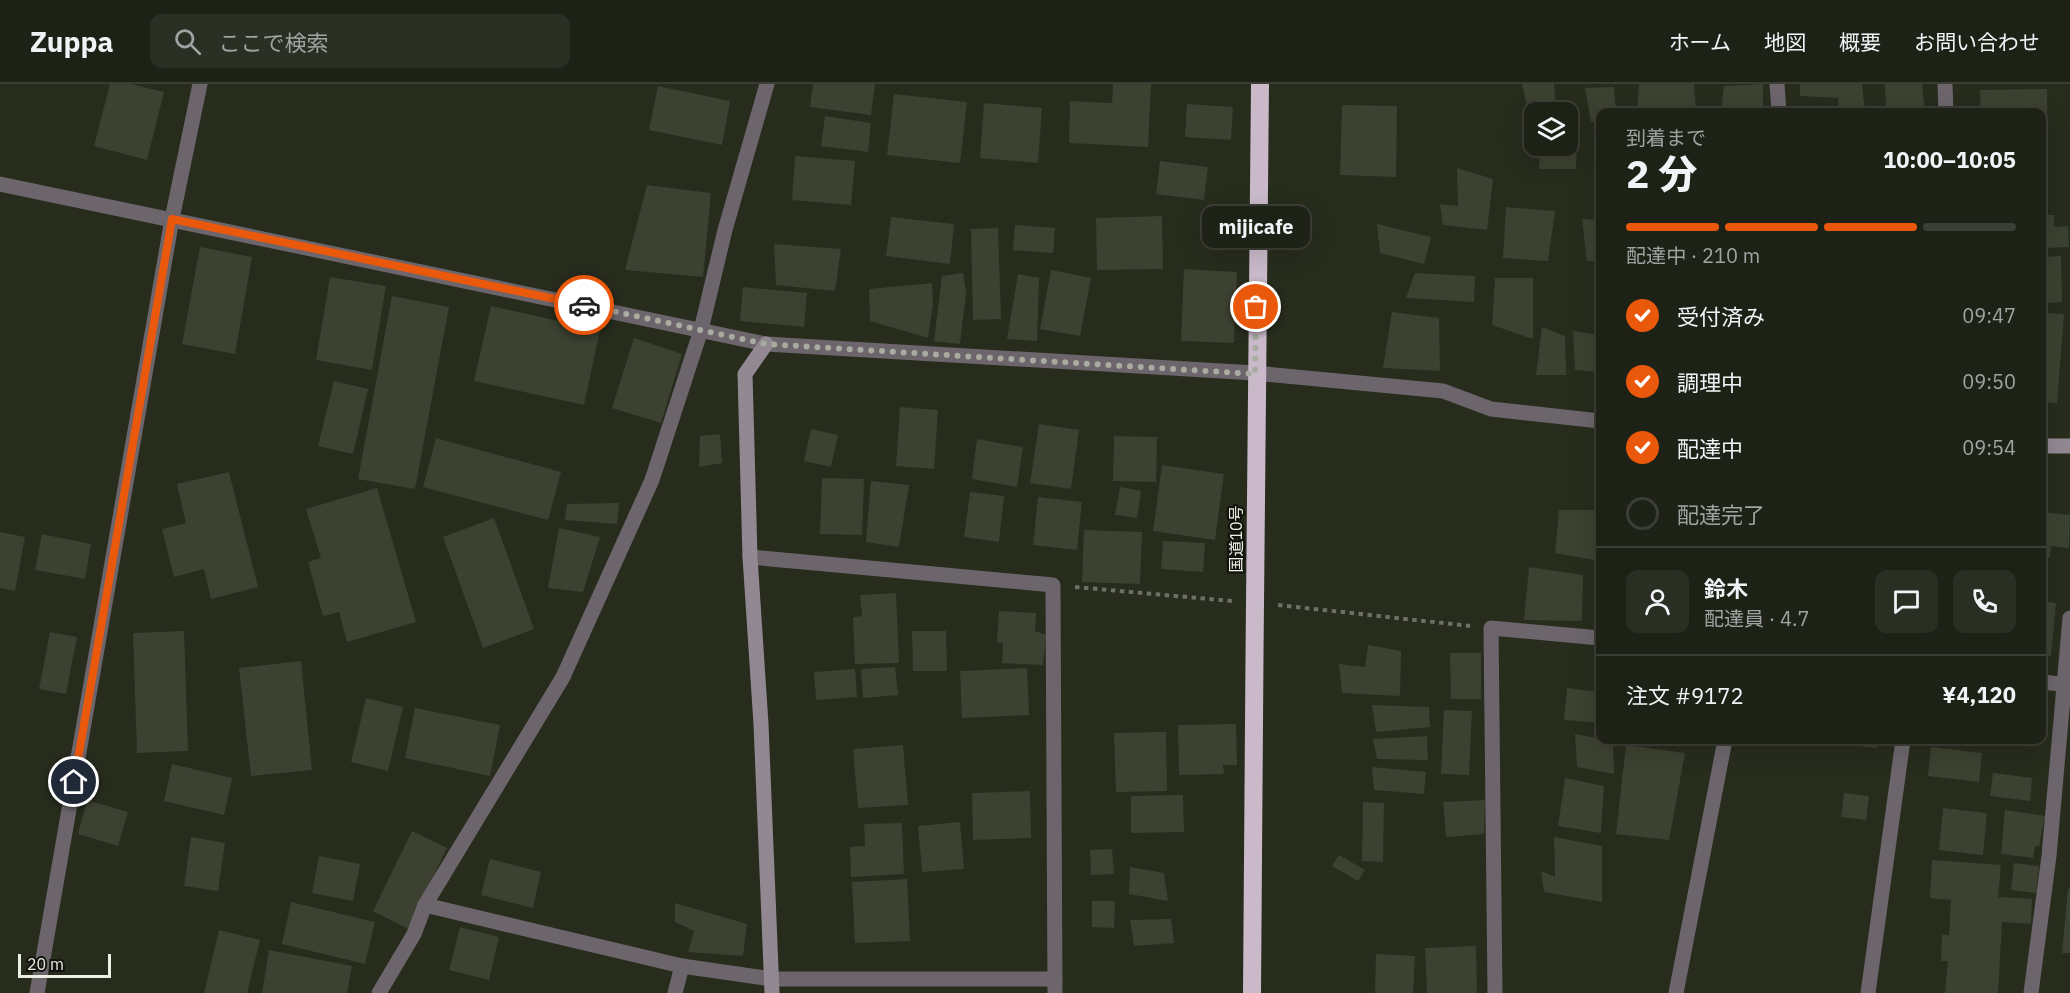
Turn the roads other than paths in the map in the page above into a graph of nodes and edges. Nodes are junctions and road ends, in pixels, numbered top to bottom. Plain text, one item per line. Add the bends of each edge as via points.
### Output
1 (200, 84) edge
2 (767, 84) edge
3 (1260, 84) edge
4 (1777, 84) edge
5 (1945, 84) edge
6 (1779, 108) edge
7 (1946, 108) edge
8 (0, 184) edge
9 (172, 219) junction
10 (701, 330) junction
11 (766, 344) junction
12 (1255, 374) junction
13 (1596, 421) edge
14 (2046, 446) edge
15 (2070, 446) edge
16 (750, 557) junction
17 (2070, 618) edge
18 (1596, 638) edge
19 (2046, 682) edge
20 (2066, 685) edge
21 (1724, 744) edge
22 (1902, 744) edge
23 (425, 905) junction
24 (682, 966) junction
25 (772, 986) edge
26 (1055, 986) edge
27 (37, 993) edge
28 (379, 993) edge
29 (675, 993) edge
30 (1252, 993) edge
31 (1494, 993) edge
32 (1676, 993) edge
33 (1868, 993) edge
34 (2031, 993) edge

1 - 9 street
2 - 10 street
3 - 12 highway, 国道10号
4 - 6 street
5 - 7 street
8 - 9 street
9 - 10 street
9 - 27 street
10 - 11 street
10 - 23 street via 652,480 563,677
11 - 12 street
11 - 16 street via 744,374
12 - 13 street via 1443,391 1491,409
12 - 30 highway, 国道10号
14 - 15 street
16 - 25 street
16 - 26 street via 1053,585
17 - 20 street
18 - 31 street via 1491,628
19 - 20 street
20 - 34 street
21 - 32 street
22 - 33 street
23 - 24 street
23 - 28 street via 414,934
24 - 25 street
24 - 29 street
25 - 26 street

